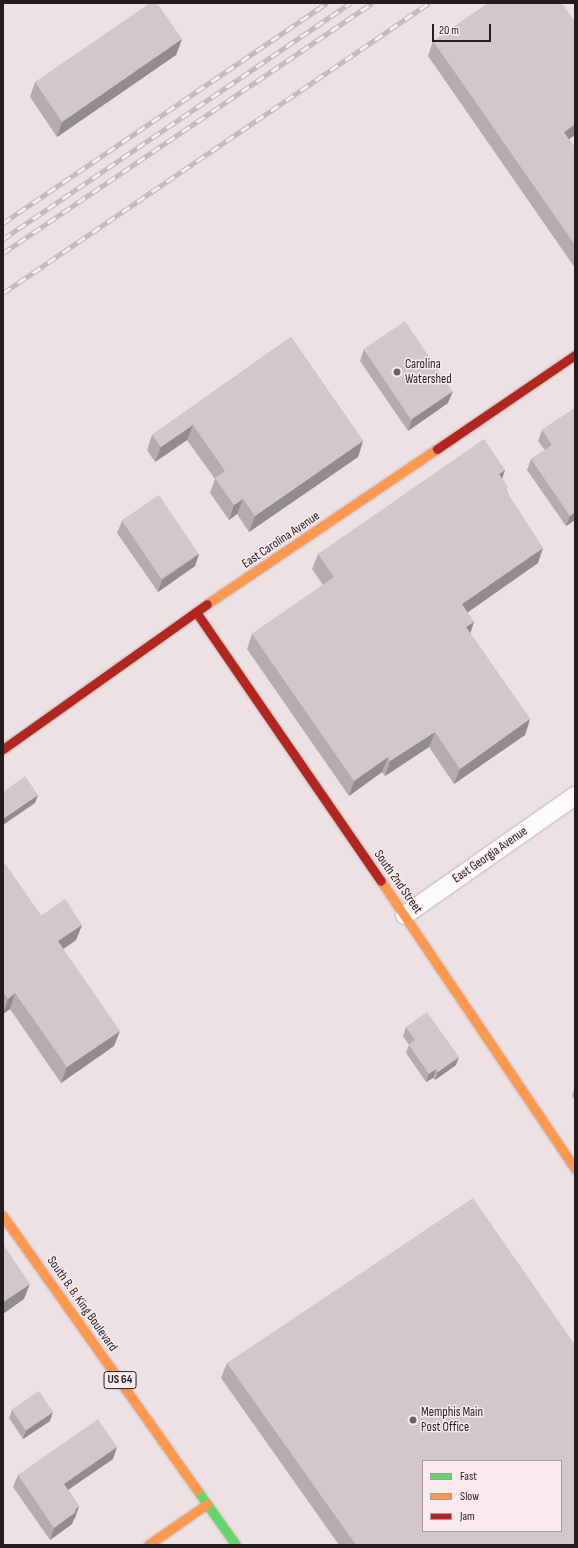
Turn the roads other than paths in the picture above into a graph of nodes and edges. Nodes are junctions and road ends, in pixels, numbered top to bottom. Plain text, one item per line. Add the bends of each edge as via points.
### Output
1 (575, 355) edge
2 (196, 612) junction
3 (3, 749) edge
4 (575, 796) edge
5 (405, 915) junction
6 (575, 1169) edge
7 (3, 1216) edge
8 (207, 1504) junction
9 (148, 1545) edge
10 (236, 1545) edge

1 - 2 street, East Carolina Avenue
2 - 3 street, East Carolina Avenue
2 - 5 street, South 2nd Street
4 - 5 street, East Georgia Avenue
5 - 6 street, South 2nd Street
7 - 8 street, South B. B. King Boulevard / US 64
8 - 9 street
8 - 10 street, South B. B. King Boulevard / US 64

